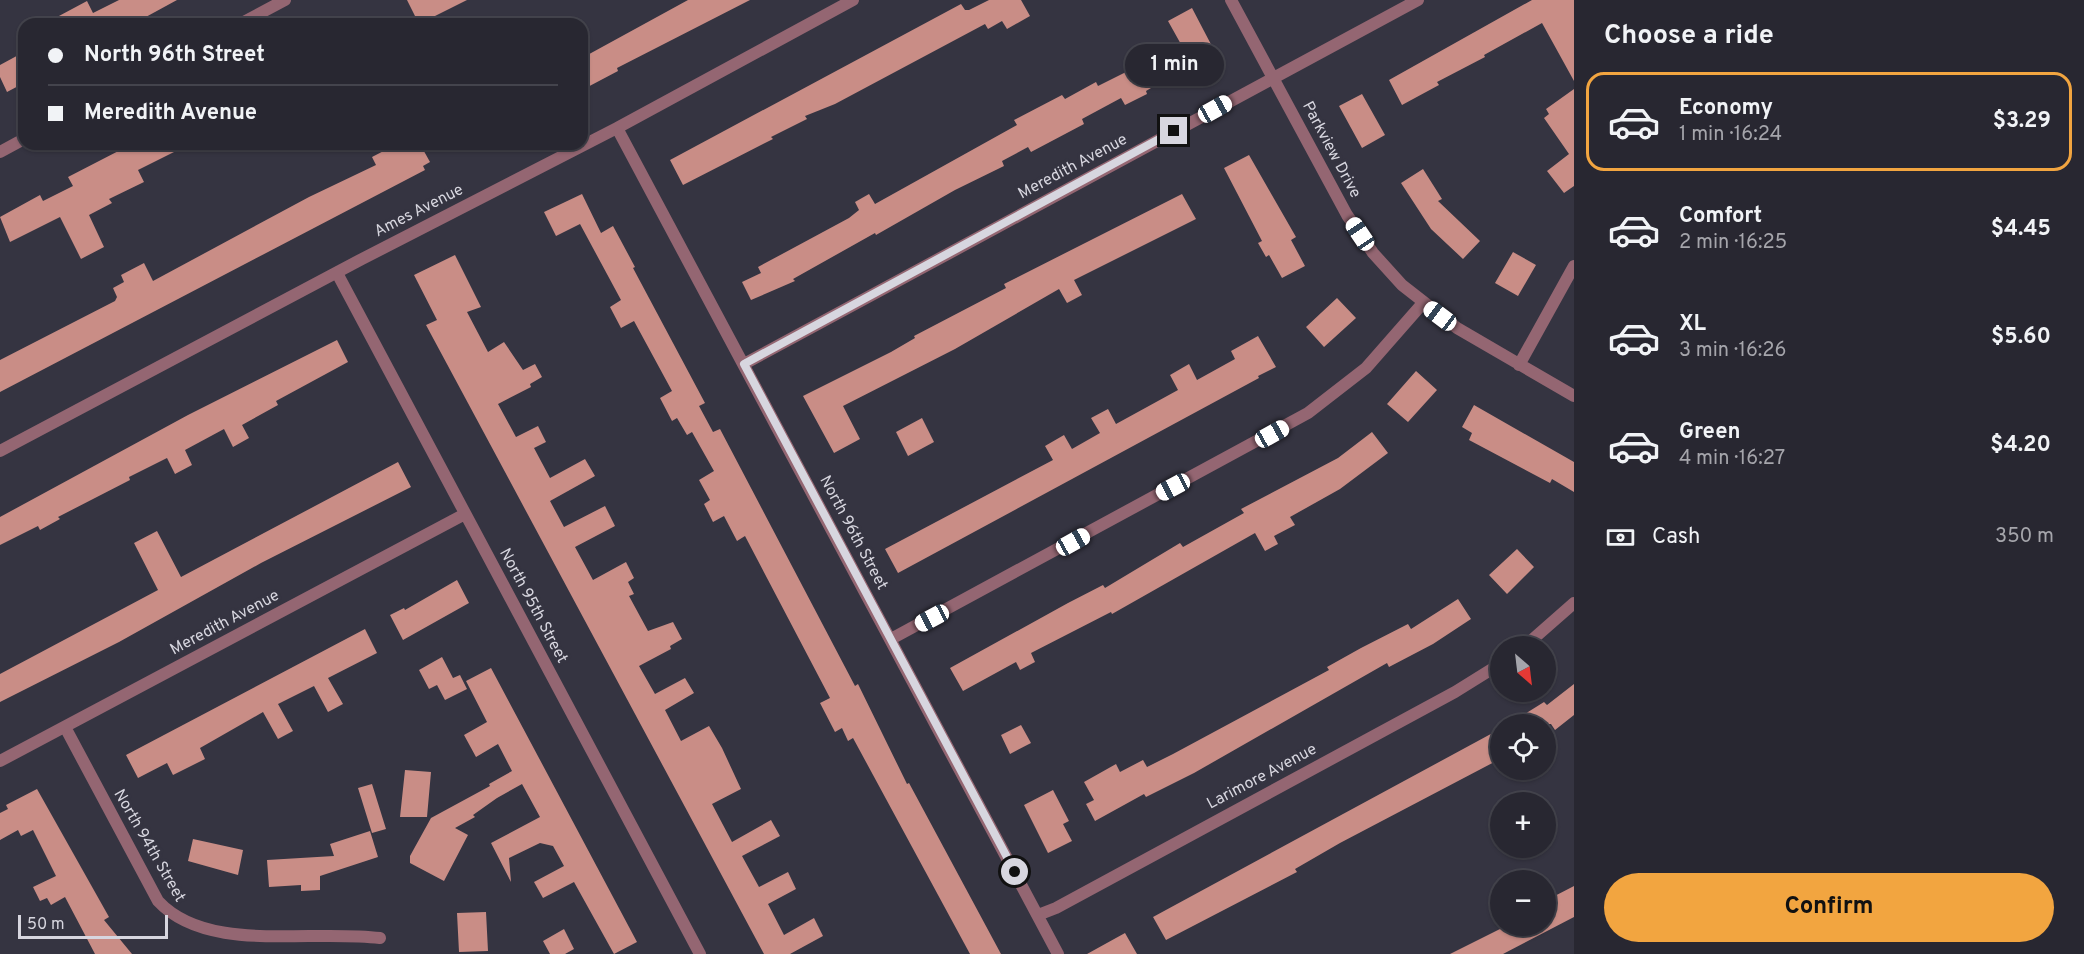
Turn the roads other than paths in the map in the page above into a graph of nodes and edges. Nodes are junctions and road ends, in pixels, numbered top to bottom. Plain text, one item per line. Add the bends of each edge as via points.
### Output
1 (285, 0) edge
2 (853, 0) edge
3 (1231, 0) edge
4 (1418, 0) edge
5 (251, 18) edge
6 (1273, 78) junction
7 (617, 128) junction
8 (18, 142) edge
9 (588, 143) edge
10 (575, 150) edge
11 (0, 152) edge
12 (1574, 266) edge
13 (337, 273) junction
14 (1423, 303) junction
15 (744, 364) junction
16 (1519, 365) junction
17 (1574, 396) edge
18 (0, 451) edge
19 (465, 514) junction
20 (1574, 603) edge
21 (1536, 636) edge
22 (891, 639) junction
23 (1490, 670) edge
24 (65, 727) junction
25 (0, 761) edge
26 (1038, 915) junction
27 (380, 938) dead end
28 (700, 954) edge
29 (1058, 954) edge

1 - 5 street
2 - 7 street, Ames Avenue
3 - 6 street, Parkview Drive
4 - 6 street, Meredith Avenue
6 - 14 street, Parkview Drive via 1347,215 1373,253
6 - 15 street, Meredith Avenue
7 - 9 street, Ames Avenue
7 - 15 street, North 96th Street
8 - 11 street
10 - 13 street, Ames Avenue
12 - 16 street
13 - 18 street, Ames Avenue
13 - 19 street, North 95th Street
14 - 16 street, Parkview Drive
14 - 22 street via 1366,368 1308,413
15 - 22 street, North 96th Street
16 - 17 street, Parkview Drive
19 - 24 street, Meredith Avenue
19 - 28 street, North 95th Street
20 - 21 street
22 - 26 street, North 96th Street
23 - 26 street, Larimore Avenue
24 - 25 street, Meredith Avenue
24 - 27 street, North 94th Street via 158,901 174,920 194,934 229,943 353,934
26 - 29 street, North 96th Street

